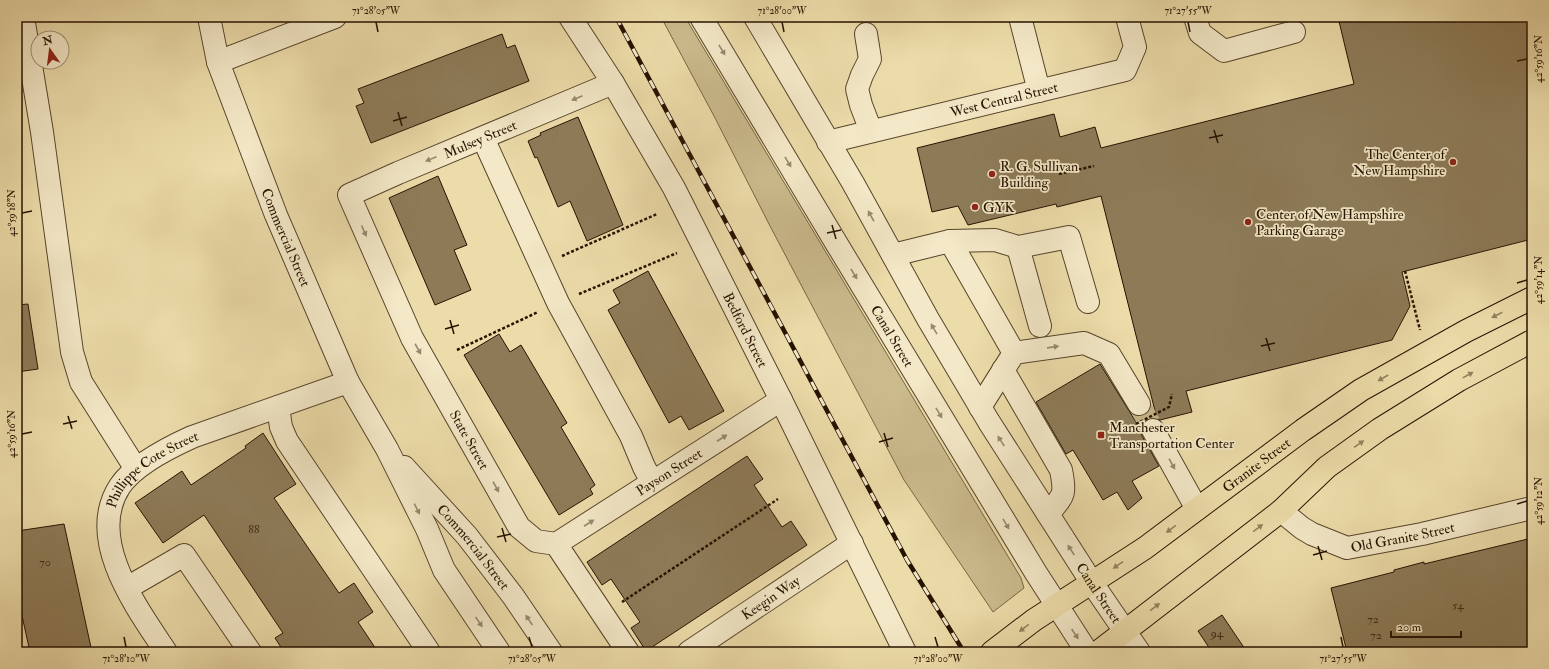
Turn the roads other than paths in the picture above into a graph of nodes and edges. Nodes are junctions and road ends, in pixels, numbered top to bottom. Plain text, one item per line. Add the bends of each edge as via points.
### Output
1 (23, 17) edge
2 (209, 17) edge
3 (335, 17) edge
4 (570, 17) edge
5 (701, 17) edge
6 (755, 17) edge
7 (1020, 17) edge
8 (1127, 17) edge
9 (1196, 17) edge
10 (1294, 32) dead end
11 (866, 34) dead end
12 (218, 62) junction
13 (613, 83) junction
14 (1039, 91) junction
15 (871, 131) junction
16 (483, 138) junction
17 (828, 142) junction
18 (349, 195) joint
19 (950, 241) junction
20 (1018, 247) junction
21 (893, 255) junction
22 (1532, 298) edge
23 (1088, 302) dead end
24 (1040, 326) dead end
25 (1532, 341) edge
26 (1009, 362) junction
27 (348, 382) junction
28 (781, 400) junction
29 (278, 407) junction
30 (980, 407) junction
31 (387, 449) junction
32 (136, 470) junction
33 (652, 482) junction
34 (1532, 508) edge
35 (1197, 509) junction
36 (1281, 511) junction
37 (1048, 514) junction
38 (852, 543) junction
39 (556, 544) junction
40 (1092, 583) junction
41 (127, 588) junction
42 (1056, 606) junction
43 (1124, 631) junction
44 (163, 651) edge
45 (250, 652) edge
46 (429, 652) edge
47 (499, 652) edge
48 (551, 652) edge
49 (628, 652) edge
50 (689, 652) edge
51 (905, 652) edge
52 (992, 652) edge
53 (1087, 652) edge
54 (1098, 652) edge
55 (1139, 652) edge

1 - 32 street via 42,132 72,352 81,382
2 - 12 street, Commercial Street
3 - 12 street
4 - 13 street, Bedford Street
5 -> 42 street, Canal Street
6 - 17 street, Canal Street
7 - 14 street
8 - 14 street, West Central Street via 1135,47 1125,70
9 - 10 street via 1200,33 1224,51
11 - 15 street via 870,59 857,89
12 - 27 street, Commercial Street via 276,215
13 -> 16 street, Mulsey Street
13 - 28 street, Bedford Street via 674,188
14 - 15 street, West Central Street
15 - 17 street, West Central Street
16 -> 18 street, Mulsey Street
16 - 33 street via 558,303 631,436
21 -> 17 street, Canal Street
18 -> 39 street, State Street via 412,338 518,527 536,541
19 - 20 street via 995,240
19 - 21 street
19 - 26 street
20 - 23 street via 1069,237
20 - 24 street
30 -> 21 street, Canal Street
22 -> 35 main road, Granite Street via 1460,334 1361,390
36 -> 25 main road via 1327,467 1380,429 1459,380
26 - 30 street
26 -> 35 street via 1084,343 1108,354 1143,420
26 - 37 street via 1061,470 1064,484 1062,496
27 - 29 street, Phillippe Cote Street
27 - 31 street, Commercial Street
33 -> 28 street, Payson Street
28 - 38 street, Bedford Street
29 - 32 street, Phillippe Cote Street via 192,437
29 - 46 street via 281,427 287,441
37 -> 30 street, Canal Street
31 -> 47 street, Commercial Street via 427,529 444,570
48 -> 31 street, Commercial Street via 513,596 467,536
32 - 41 street, Phillippe Cote Street via 120,485 111,503 107,521 108,538
39 -> 33 street, Payson Street
34 - 36 street, Old Granite Street via 1422,534 1347,548 1312,534
35 -> 40 main road, Granite Street
43 -> 36 main road
40 -> 37 street, Canal Street
38 - 50 street, Keegin Way
38 - 51 street, Bedford Street
39 - 49 street
40 - 42 main road, Granite Street
40 - 43 street, Canal Street
41 - 44 street, Phillippe Cote Street
41 - 45 street via 184,555
42 -> 52 main road, Granite Street
42 -> 53 street, Canal Street
43 - 54 main road
43 - 55 street, Canal Street

